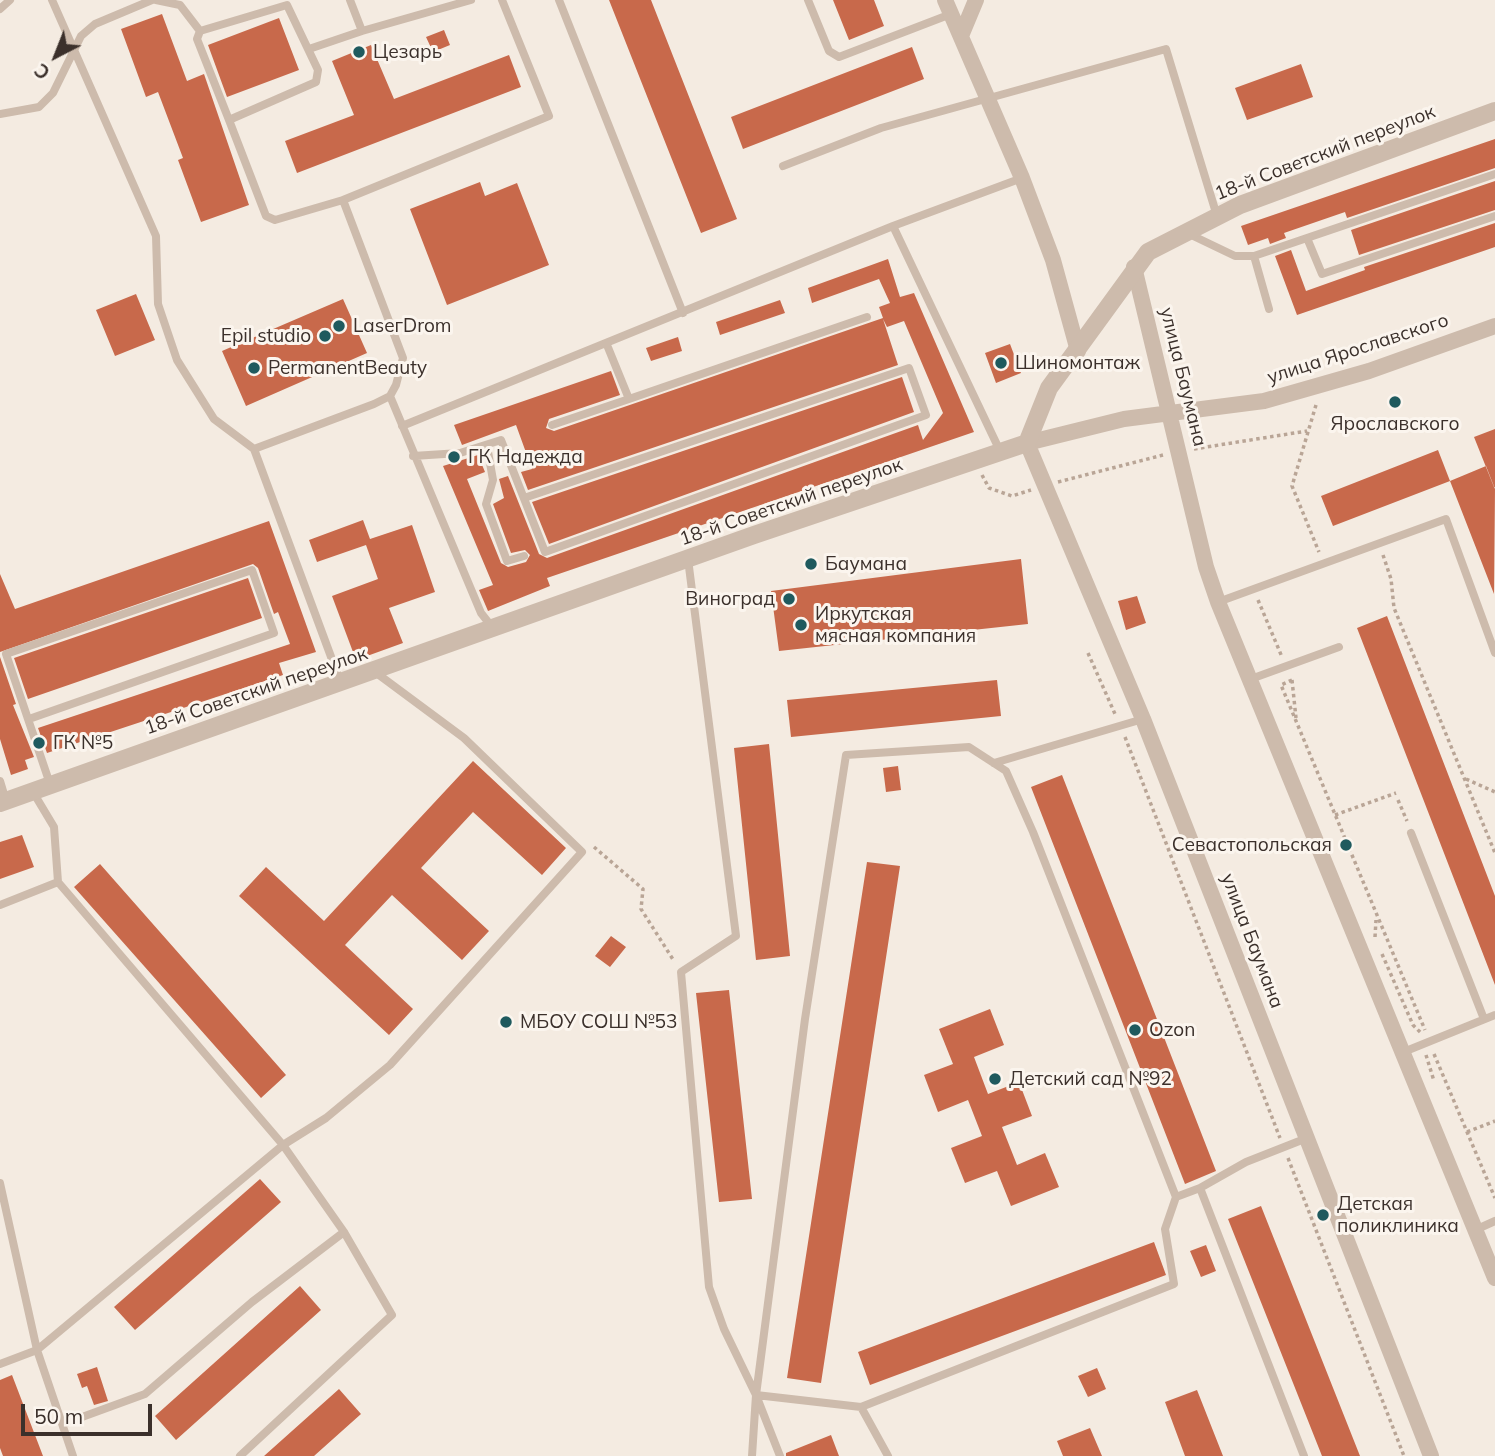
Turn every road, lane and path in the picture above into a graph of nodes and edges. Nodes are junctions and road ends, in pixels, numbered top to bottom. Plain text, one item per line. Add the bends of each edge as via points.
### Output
1 (10, 0) edge
2 (52, 0) edge
3 (154, 0) edge
4 (350, 0) edge
5 (471, 0) edge
6 (502, 0) edge
7 (559, 0) edge
8 (808, 0) edge
9 (976, 0) edge
10 (456, 2) edge
11 (948, 7) edge
12 (0, 9) edge
13 (200, 31) junction
14 (362, 31) junction
15 (961, 36) junction
16 (309, 49) junction
17 (74, 51) junction
18 (988, 99) junction
19 (1495, 111) edge
20 (0, 114) edge
21 (229, 120) junction
22 (783, 166) dead end
23 (1495, 174) edge
24 (1022, 178) junction
25 (343, 200) junction
26 (1217, 216) junction
27 (1495, 216) edge
28 (893, 226) junction
29 (1187, 233) junction
30 (1307, 238) junction
31 (1254, 256) junction
32 (1134, 267) junction
33 (1269, 309) dead end
34 (683, 313) junction
35 (867, 317) dead end
36 (1495, 326) edge
37 (607, 345) junction
38 (1078, 351) junction
39 (390, 396) junction
40 (629, 399) junction
41 (1325, 402) dead end
42 (1171, 413) junction
43 (552, 425) dead end
44 (402, 426) junction
45 (1307, 432) junction
46 (1027, 443) junction
47 (487, 446) junction
48 (254, 449) junction
49 (1180, 451) junction
50 (1001, 452) junction
51 (413, 456) junction
52 (975, 462) junction
53 (1045, 485) junction
54 (524, 498) junction
55 (1378, 544) junction
56 (524, 556) dead end
57 (688, 559) junction
58 (1324, 564) junction
59 (1254, 589) junction
60 (1218, 602) junction
61 (493, 629) junction
62 (1339, 648) dead end
63 (1088, 653) dead end
64 (1495, 653) edge
65 (1286, 666) junction
66 (375, 672) junction
67 (1248, 680) junction
68 (1292, 680) junction
69 (341, 684) junction
70 (29, 719) junction
71 (1143, 719) junction
72 (1297, 723) junction
73 (1121, 726) junction
74 (994, 763) junction
75 (1464, 778) junction
76 (0, 780) edge
77 (50, 784) junction
78 (32, 791) junction
79 (1495, 792) edge
80 (1396, 793) dead end
81 (1398, 800) dead end
82 (3, 802) edge
83 (1335, 815) junction
84 (1411, 833) joint
85 (582, 852) junction
86 (1495, 853) edge
87 (58, 882) junction
88 (0, 905) edge
89 (1377, 917) junction
90 (681, 972) junction
91 (1495, 1015) edge
92 (1484, 1019) junction
93 (1429, 1042) junction
94 (1401, 1052) junction
95 (1435, 1084) dead end
96 (1495, 1121) edge
97 (1467, 1132) junction
98 (1307, 1138) junction
99 (283, 1145) junction
100 (1284, 1147) junction
101 (0, 1183) edge
102 (1200, 1188) junction
103 (1176, 1197) junction
104 (1495, 1198) edge
105 (1495, 1221) edge
106 (1475, 1230) junction
107 (344, 1232) junction
108 (1495, 1278) edge
109 (37, 1350) junction
110 (0, 1364) edge
111 (756, 1395) junction
112 (861, 1407) junction
113 (63, 1424) junction
114 (73, 1456) edge
115 (240, 1456) edge
116 (752, 1456) edge
117 (780, 1456) edge
118 (888, 1456) edge
119 (1304, 1456) edge
120 (1404, 1456) edge
121 (1431, 1456) edge

1 - 12 lane
2 - 17 lane
3 - 13 lane via 180,5
3 - 17 lane via 95,24 81,36
4 - 14 lane
5 - 10 lane
6 - 25 lane via 548,116
7 - 34 lane
8 - 11 lane via 829,51 839,57
9 - 15 street
10 - 14 lane
11 - 15 street
13 - 16 lane via 287,5
13 - 21 lane via 197,39
14 - 16 lane
15 - 18 street
16 - 21 lane via 318,70 316,82
17 - 20 lane via 53,93 40,107
17 - 48 lane via 156,236 158,304 177,360 214,419
18 - 22 lane via 881,128
18 - 24 street
18 - 26 lane via 1166,49
19 - 26 street, 18-й Советский переулок
21 - 25 lane via 266,216 275,220
23 - 30 lane
24 - 28 lane
24 - 38 street via 1053,260
25 - 39 lane via 403,358
26 - 29 street, 18-й Советский переулок
27 - 30 lane via 1322,274
28 - 34 lane
28 - 50 lane
29 - 31 lane via 1234,256
29 - 32 street, 18-й Советский переулок via 1148,252
30 - 31 lane
31 - 33 lane
32 - 38 street, 18-й Советский переулок
32 - 42 street, улица Баумана
34 - 37 lane
35 - 40 lane
36 - 42 street, улица Ярославского via 1317,387 1264,401
37 - 40 lane
37 - 44 lane
38 - 46 street, 18-й Советский переулок via 1049,388
39 - 44 lane
39 - 48 lane
40 - 43 lane
41 - 45 path via 1314,406
42 - 46 street, улица Ярославского via 1124,419
42 - 49 street, улица Баумана
44 - 51 lane
45 - 49 path
45 - 58 path via 1292,486
46 - 50 street, 18-й Советский переулок
46 - 53 street, улица Баумана
47 - 51 lane
47 - 54 lane via 501,440
47 - 56 lane via 493,480 486,504 507,561
48 - 69 lane
49 - 53 path
49 - 60 street, улица Баумана
50 - 52 street, 18-й Советский переулок
51 - 61 lane via 481,613
52 - 53 path via 989,488 1012,496
52 - 57 street, 18-й Советский переулок
53 - 71 street, улица Баумана
54 - 54 lane via 545,552 926,415 909,369
55 - 58 lane
55 - 64 lane via 1446,519
55 - 75 path via 1391,579 1394,608
57 - 61 street, 18-й Советский переулок
57 - 90 lane via 736,936
58 - 59 lane
59 - 60 lane
59 - 65 path
60 - 67 street, улица Баумана
61 - 66 street, 18-й Советский переулок
62 - 65 lane
63 - 73 path
65 - 67 lane
65 - 68 path
66 - 69 street, 18-й Советский переулок
66 - 85 lane via 464,738
67 - 94 street, улица Баумана
68 - 72 path
68 - 72 path via 1281,685
69 - 77 street, 18-й Советский переулок
70 - 70 lane via 6,654 252,570 274,633
70 - 77 lane
71 - 73 lane
71 - 98 street, улица Баумана
72 - 83 path
73 - 74 lane
73 - 100 path
74 - 103 lane via 1006,771 1033,832
74 - 111 lane via 969,747 846,755 804,1019
75 - 79 path
75 - 86 path
76 - 82 lane
77 - 78 street, 18-й Советский переулок
78 - 82 street, 18-й Советский переулок
78 - 87 lane via 54,827
80 - 83 path
81 - 84 path
83 - 89 path
84 - 92 lane
85 - 90 path via 591,844 643,889 641,909
85 - 99 lane via 390,1065 326,1118
87 - 88 lane
87 - 99 lane
89 - 93 path
89 - 93 path via 1374,936 1413,1025
90 - 111 lane via 709,1287
91 - 92 lane
92 - 93 lane
93 - 94 lane
93 - 95 path via 1425,1059
93 - 97 path
94 - 106 street, улица Баумана
96 - 97 path
97 - 104 path
98 - 100 lane
98 - 121 street, улица Баумана
99 - 107 lane
99 - 109 lane
100 - 102 lane
100 - 120 path
101 - 109 lane
102 - 103 lane
102 - 119 lane
103 - 112 lane via 1165,1229 1174,1284
105 - 106 lane
106 - 108 street, улица Баумана
107 - 113 lane via 252,1302 145,1394
107 - 115 lane via 392,1315
109 - 110 lane
109 - 113 lane
111 - 112 lane
111 - 116 lane
111 - 117 lane
112 - 118 lane
113 - 114 lane

